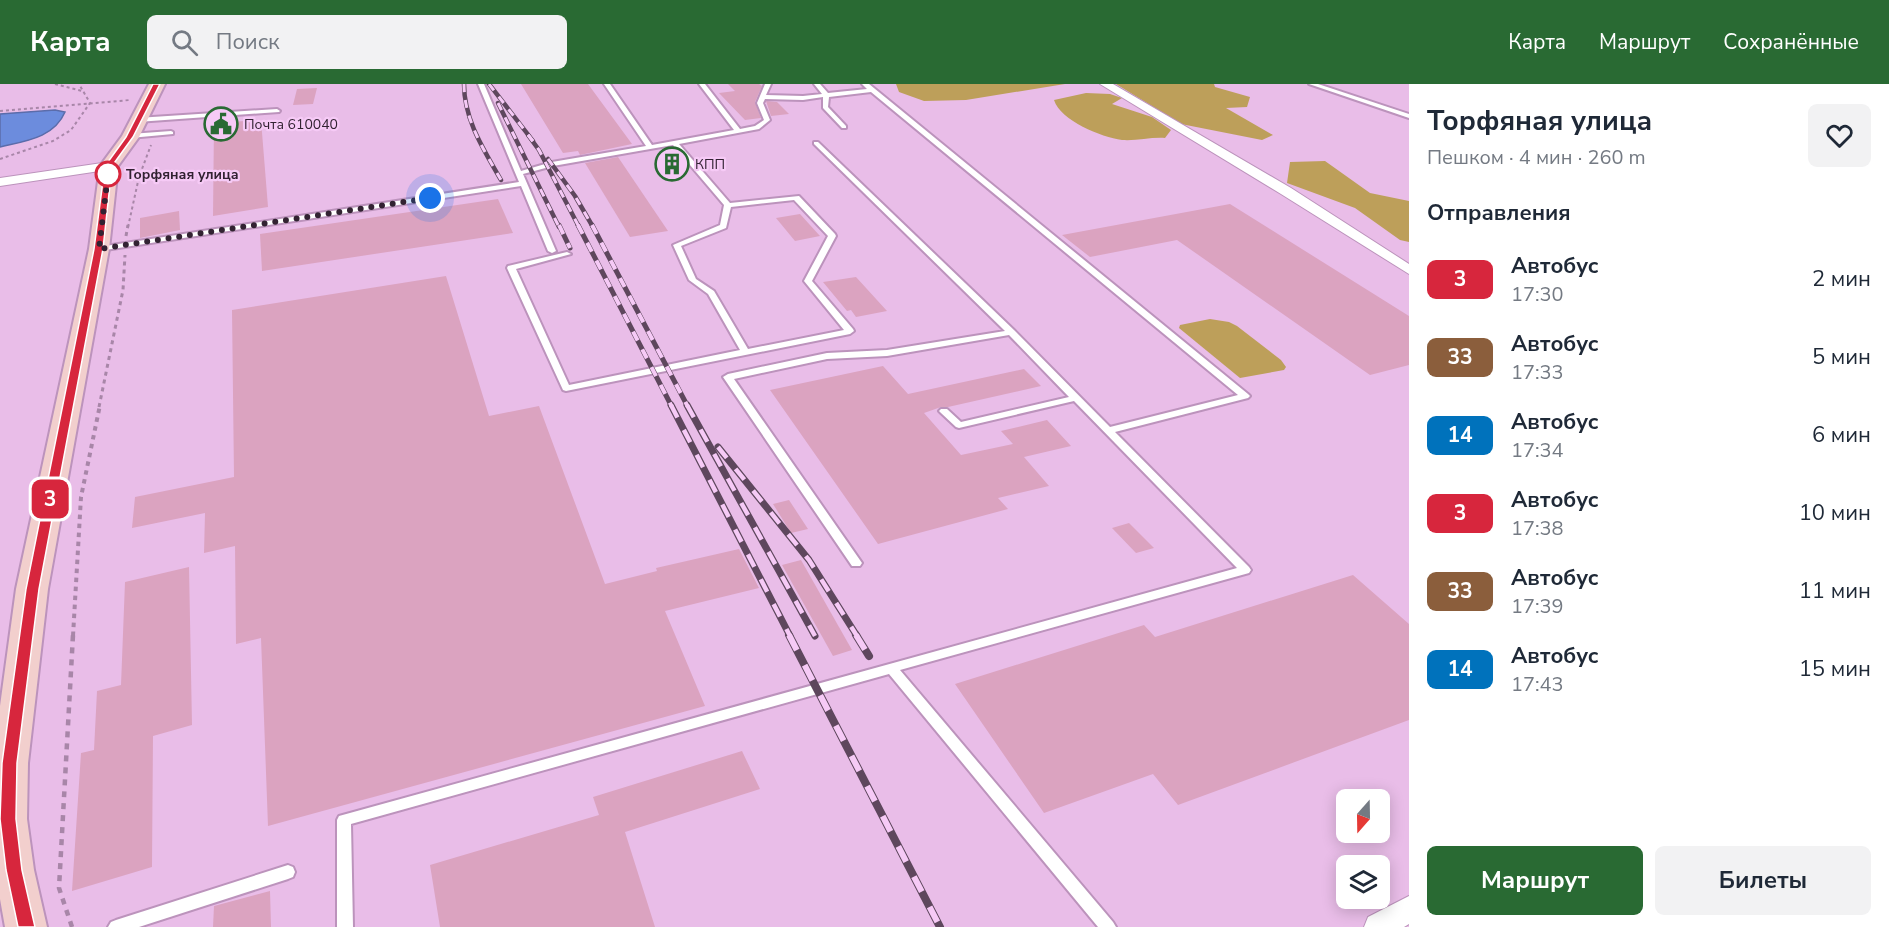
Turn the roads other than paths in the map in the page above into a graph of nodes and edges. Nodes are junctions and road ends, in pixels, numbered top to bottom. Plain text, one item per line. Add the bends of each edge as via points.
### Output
1 (481, 84) edge
2 (607, 84) edge
3 (702, 84) edge
4 (768, 84) edge
5 (817, 84) edge
6 (1105, 84) edge
7 (1312, 84) edge
8 (868, 87) edge
9 (826, 95) junction
10 (762, 97) junction
11 (277, 111) dead end
12 (143, 115) edge
13 (1409, 116) edge
14 (844, 127) dead end
15 (739, 132) junction
16 (171, 133) dead end
17 (674, 142) junction
18 (816, 143) dead end
19 (649, 146) junction
20 (109, 166) junction
21 (520, 173) junction
22 (0, 182) edge
23 (524, 184) junction
24 (728, 205) junction
25 (112, 247) junction
26 (552, 251) dead end
27 (567, 254) dead end
28 (1409, 270) edge
29 (1011, 332) junction
30 (745, 352) junction
31 (1076, 398) junction
32 (944, 411) dead end
33 (1110, 430) junction
34 (856, 563) dead end
35 (892, 669) junction
36 (288, 872) dead end
37 (1409, 909) edge
38 (26, 927) edge
39 (116, 927) edge
40 (345, 927) edge
41 (1108, 927) edge
42 (1378, 927) edge

1 - 21 lane
2 - 19 lane
3 - 15 lane
4 - 10 lane
5 - 9 lane
6 - 28 street via 1286,191
7 - 13 lane
8 - 9 lane
8 - 33 lane via 1245,396
9 - 10 lane
9 - 14 lane via 825,107
10 - 15 lane via 766,123
11 - 12 lane
12 - 16 lane
12 - 20 main road
15 - 17 lane
17 - 19 lane
17 - 24 lane
18 - 29 lane
19 - 21 lane
20 - 22 street
20 - 25 main road
21 - 23 lane
23 - 25 lane
23 - 26 lane
24 - 30 lane via 723,226 677,245 693,280 711,293
24 - 30 lane via 796,198 832,236 807,281 850,331
25 - 38 main road via 32,589 10,763 8,819
27 - 30 lane via 511,268 566,388
29 - 31 lane
29 - 34 lane via 887,353 827,356 728,377
31 - 32 lane via 959,425
31 - 33 lane
33 - 35 lane via 1245,570
35 - 40 lane via 344,820
35 - 41 lane
36 - 39 lane
37 - 42 street

